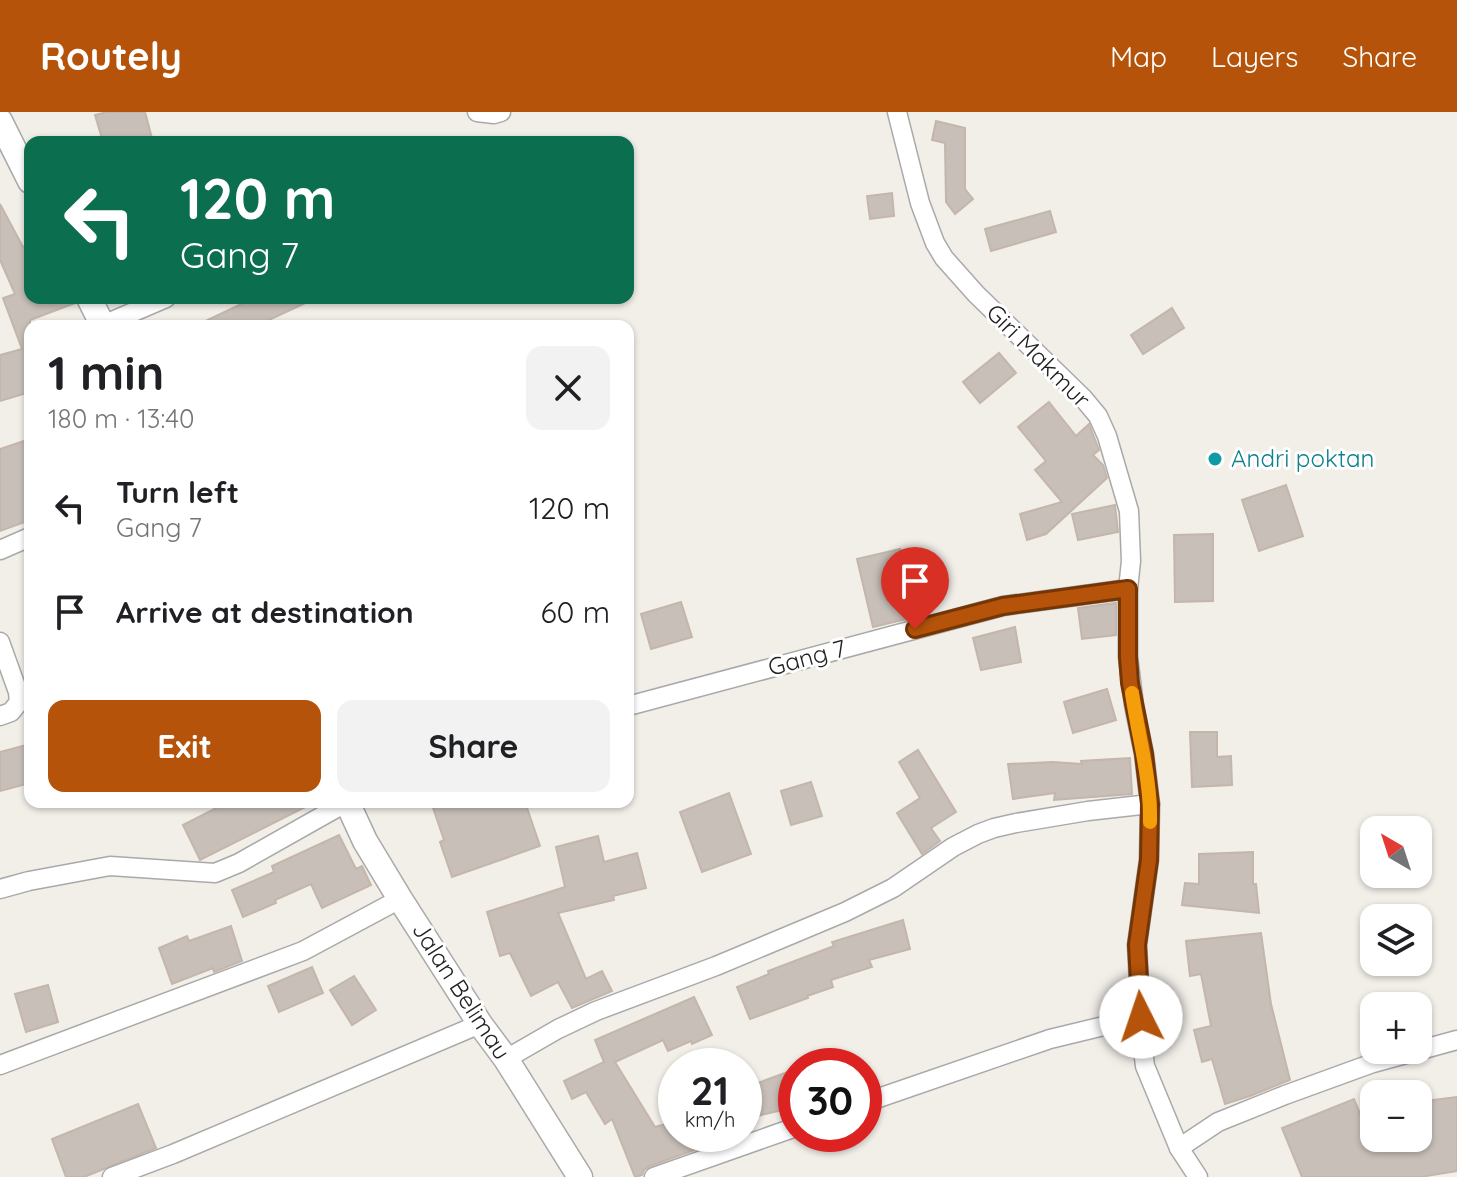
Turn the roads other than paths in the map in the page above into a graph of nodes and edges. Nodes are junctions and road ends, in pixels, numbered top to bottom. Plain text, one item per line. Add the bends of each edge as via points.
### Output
1 (477, 112) edge
2 (501, 112) edge
3 (897, 112) edge
4 (0, 121) edge
5 (24, 169) edge
6 (152, 304) edge
7 (115, 320) edge
8 (24, 540) edge
9 (0, 550) edge
10 (1128, 589) junction
11 (0, 642) edge
12 (634, 704) edge
13 (0, 716) edge
14 (1150, 804) junction
15 (336, 808) edge
16 (350, 808) edge
17 (0, 889) edge
18 (400, 899) junction
19 (1141, 1017) junction
20 (480, 1024) junction
21 (1457, 1040) edge
22 (506, 1059) junction
23 (0, 1065) edge
24 (882, 1097) edge
25 (778, 1133) edge
26 (1179, 1148) junction
27 (112, 1177) edge
28 (580, 1177) edge
29 (654, 1177) edge
30 (1198, 1177) edge

1 - 2 street
3 - 10 street, Giri Makmur via 920,203 944,258 1098,416 1129,511
4 - 5 street
6 - 7 street
8 - 9 street
10 - 12 street, Gang 7 via 1003,606
10 - 14 street, Giri Makmur via 1130,683
11 - 13 street via 19,702
14 - 19 street, Giri Makmur via 1149,860 1137,945
14 - 22 street via 1016,823 978,834 845,912 596,1011
15 - 17 street via 215,873 110,866
16 - 18 street, Jalan Belimau
18 - 20 street, Jalan Belimau
18 - 23 street via 303,951
19 - 24 street via 1050,1039
19 - 26 street, Giri Makmur via 1145,1066
20 - 22 street, Jalan Belimau
20 - 27 street
21 - 26 street via 1285,1095 1218,1122
22 - 28 street, Jalan Belimau
25 - 29 street
26 - 30 street, Giri Makmur

